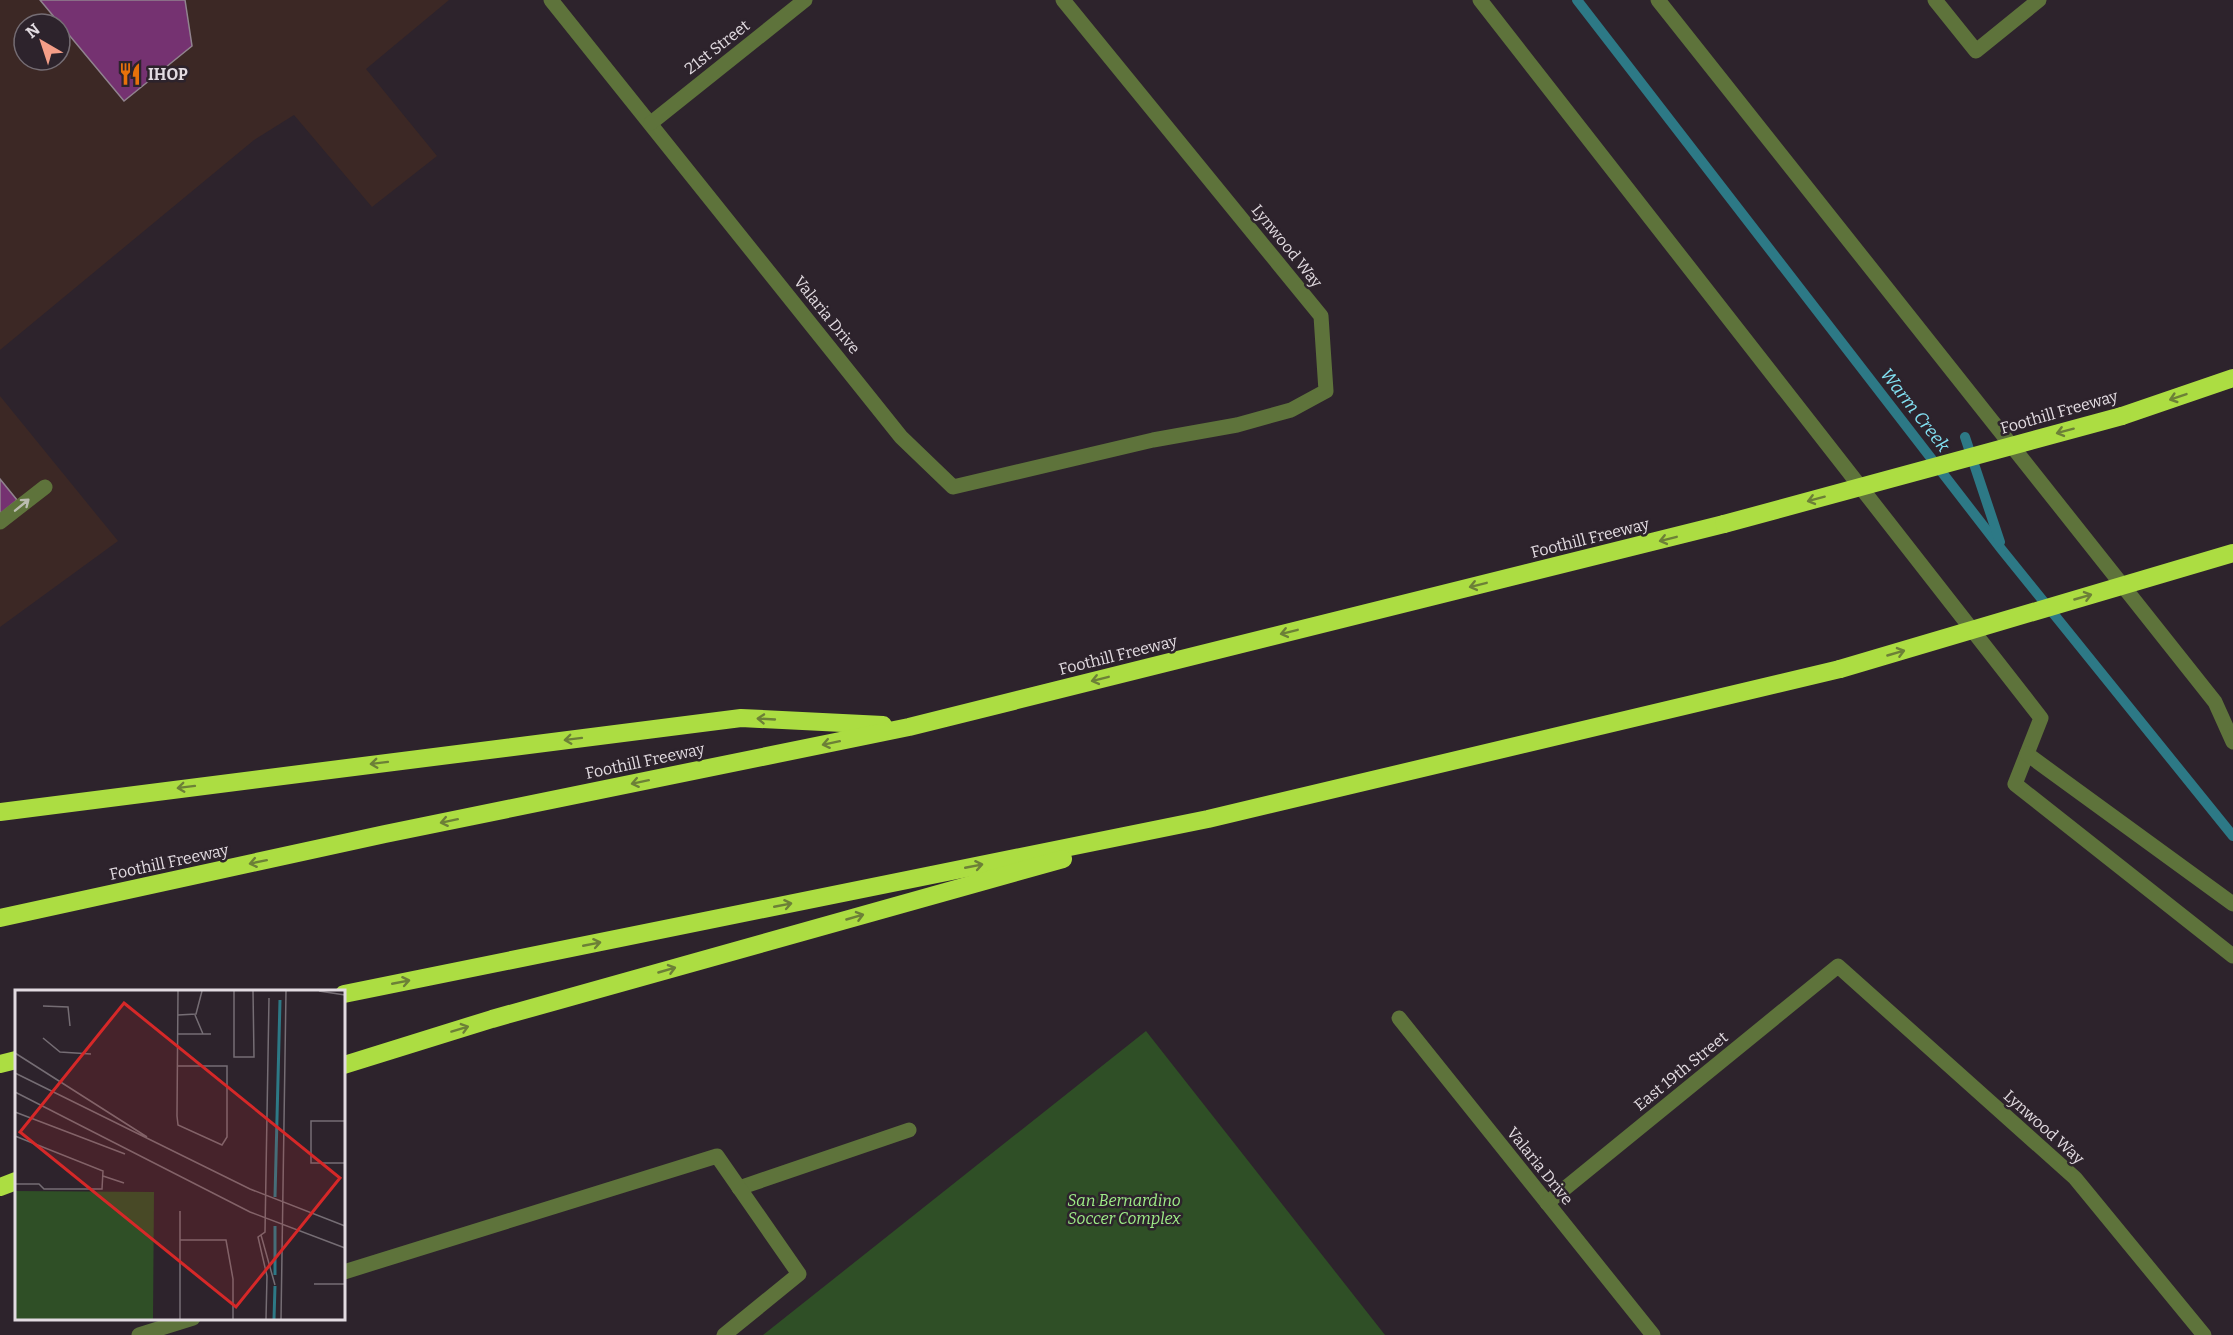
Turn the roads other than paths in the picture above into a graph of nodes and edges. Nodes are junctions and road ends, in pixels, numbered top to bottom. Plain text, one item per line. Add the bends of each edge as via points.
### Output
1 (551, 0) edge
2 (806, 0) edge
3 (1064, 0) edge
4 (1480, 0) edge
5 (1658, 0) edge
6 (1935, 0) edge
7 (2039, 0) edge
8 (651, 123) junction
9 (2233, 378) edge
10 (1153, 440) joint
11 (45, 487) dead end
12 (0, 522) edge
13 (2233, 553) edge
14 (909, 726) junction
15 (2233, 742) edge
16 (2027, 754) junction
17 (0, 812) edge
18 (1208, 819) junction
19 (2233, 904) edge
20 (0, 918) edge
21 (2233, 956) edge
22 (1838, 966) joint
23 (345, 994) edge
24 (1399, 1018) dead end
25 (15, 1060) edge
26 (0, 1064) edge
27 (345, 1065) edge
28 (909, 1130) dead end
29 (15, 1181) edge
30 (0, 1187) edge
31 (739, 1188) junction
32 (1547, 1203) junction
33 (345, 1272) edge
34 (186, 1320) edge
35 (140, 1335) edge
36 (724, 1335) edge
37 (1653, 1335) edge
38 (2204, 1335) edge

1 - 8 street, Valaria Drive
2 - 8 street, 21st Street
3 - 10 street, Lynwood Way via 1321,316 1326,392 1291,410 1248,422
4 - 16 street via 2040,718
5 - 15 street via 2215,702
6 - 7 street via 1976,51
8 - 10 street, Valaria Drive via 901,437 953,487
9 -> 14 highway, Foothill Freeway, bridge via 2122,416 1724,524
12 -> 11 street
18 -> 13 highway, bridge via 1840,669
14 -> 17 highway via 741,718
14 -> 20 highway, Foothill Freeway
16 - 19 street
16 - 21 street via 2015,784
23 -> 18 highway
27 -> 18 highway via 492,1019
22 - 32 street, East 19th Street
22 - 38 street, Lynwood Way via 2075,1178
24 - 32 street, Valaria Drive
25 - 26 highway
28 - 31 street
29 - 30 highway
31 - 33 street via 717,1156
31 - 36 street via 799,1275
32 - 37 street, Valaria Drive
34 - 35 street

